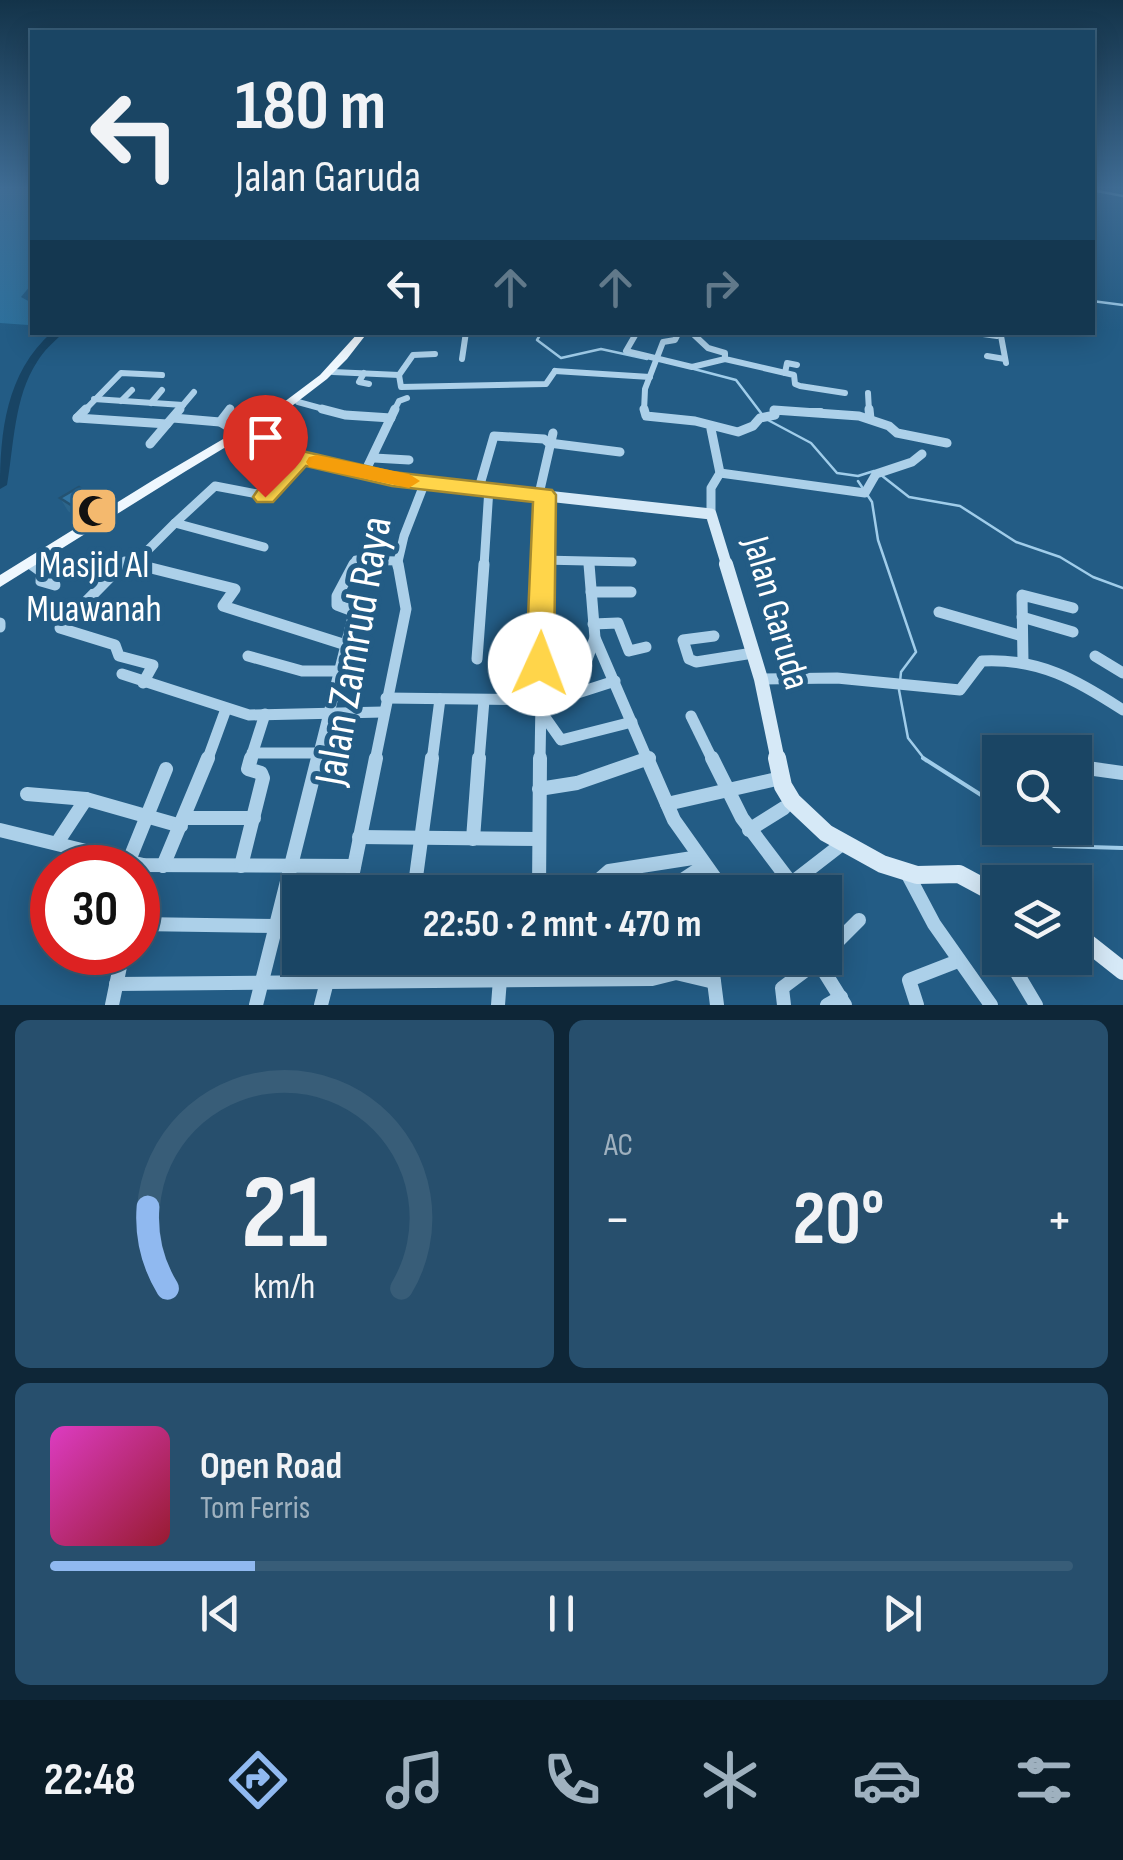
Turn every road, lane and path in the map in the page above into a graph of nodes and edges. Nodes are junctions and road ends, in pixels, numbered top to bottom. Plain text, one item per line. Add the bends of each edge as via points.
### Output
1 (362, 335) edge
2 (466, 335) edge
3 (635, 335) edge
4 (678, 335) edge
5 (694, 335) edge
6 (1002, 335) edge
7 (435, 354) dead end
8 (987, 356) dead end
9 (462, 359) dead end
10 (550, 359) dead end
11 (725, 359) junction
12 (659, 360) junction
13 (796, 365) dead end
14 (555, 371) junction
15 (332, 372) junction
16 (364, 373) junction
17 (785, 374) junction
18 (162, 375) dead end
19 (399, 375) junction
20 (650, 377) junction
21 (369, 384) dead end
22 (132, 390) dead end
23 (162, 390) dead end
24 (194, 392) dead end
25 (845, 393) dead end
26 (868, 394) dead end
27 (407, 398) dead end
28 (94, 399) junction
29 (121, 401) junction
30 (298, 402) junction
31 (151, 403) junction
32 (183, 405) junction
33 (230, 408) dead end
34 (391, 418) junction
35 (870, 418) junction
36 (170, 421) junction
37 (220, 422) junction
38 (711, 428) junction
39 (553, 432) dead end
40 (234, 437) junction
41 (947, 443) dead end
42 (150, 444) dead end
43 (550, 444) junction
44 (620, 452) dead end
45 (922, 454) dead end
46 (302, 458) junction
47 (374, 458) junction
48 (410, 460) dead end
49 (720, 473) junction
50 (364, 474) junction
51 (425, 482) junction
52 (484, 488) junction
53 (542, 495) junction
54 (711, 514) junction
55 (175, 522) junction
56 (264, 547) dead end
57 (147, 550) dead end
58 (542, 560) junction
59 (398, 561) junction
60 (589, 562) junction
61 (632, 562) dead end
62 (30, 563) junction
63 (0, 582) edge
64 (55, 585) dead end
65 (591, 592) junction
66 (631, 592) dead end
67 (1073, 608) dead end
68 (939, 612) dead end
69 (1022, 617) junction
70 (593, 624) junction
71 (1073, 632) dead end
72 (714, 636) dead end
73 (1022, 636) junction
74 (595, 638) junction
75 (346, 645) junction
76 (646, 647) dead end
77 (753, 653) junction
78 (248, 656) dead end
79 (1096, 656) dead end
80 (477, 659) dead end
81 (1023, 663) junction
82 (540, 664) dead end
83 (340, 670) junction
84 (1123, 673) edge
85 (122, 674) dead end
86 (761, 679) junction
87 (615, 682) junction
88 (143, 683) junction
89 (574, 694) junction
90 (440, 700) junction
91 (484, 700) junction
92 (384, 705) junction
93 (540, 705) junction
94 (226, 709) junction
95 (330, 710) junction
96 (1123, 710) edge
97 (265, 714) junction
98 (691, 716) dead end
99 (632, 722) junction
100 (252, 752) junction
101 (318, 753) junction
102 (650, 758) junction
103 (166, 769) dead end
104 (1092, 769) edge
105 (1123, 773) edge
106 (781, 778) junction
107 (726, 788) junction
108 (539, 790) junction
109 (27, 794) dead end
110 (86, 799) junction
111 (667, 804) junction
112 (784, 808) dead end
113 (145, 818) junction
114 (254, 818) junction
115 (184, 822) junction
116 (0, 830) edge
117 (749, 830) junction
118 (359, 837) junction
119 (422, 838) junction
120 (473, 838) junction
121 (539, 839) junction
122 (57, 842) junction
123 (842, 844) junction
124 (68, 845) edge
125 (139, 845) edge
126 (702, 861) junction
127 (160, 866) edge
128 (163, 866) junction
129 (241, 866) junction
130 (354, 866) junction
131 (292, 867) junction
132 (908, 873) junction
133 (352, 875) edge
134 (417, 875) edge
135 (538, 875) edge
136 (605, 875) edge
137 (685, 875) edge
138 (712, 875) edge
139 (778, 875) edge
140 (803, 875) edge
141 (982, 886) edge
142 (859, 920) dead end
143 (160, 924) edge
144 (276, 926) junction
145 (842, 937) edge
146 (1092, 947) edge
147 (958, 961) junction
148 (1123, 972) edge
149 (118, 975) edge
150 (328, 975) edge
151 (536, 975) edge
152 (668, 975) edge
153 (684, 975) edge
154 (713, 975) edge
155 (798, 975) edge
156 (827, 975) edge
157 (1018, 975) edge
158 (500, 979) junction
159 (536, 980) junction
160 (714, 982) junction
161 (116, 984) junction
162 (325, 984) junction
163 (261, 987) junction
164 (838, 1002) edge
165 (112, 1005) edge
166 (256, 1005) edge
167 (321, 1005) edge
168 (498, 1005) edge
169 (717, 1005) edge
170 (784, 1005) edge
171 (917, 1005) edge
172 (990, 1005) edge
173 (1036, 1005) edge

1 - 15 main road
2 - 9 street
3 - 12 street via 626,351
4 - 12 street via 664,341
5 - 11 street via 726,353
6 - 8 street via 1006,362
7 - 19 street via 413,355
10 - 14 street
11 - 12 street via 692,367
11 - 17 street
12 - 20 street
13 - 17 street via 786,363
14 - 19 street via 546,384 482,386 400,387
14 - 20 street
15 - 16 street
15 - 30 main road
16 - 19 street
16 - 21 street via 359,382
17 - 25 street via 796,376 796,385
18 - 28 street via 121,373
20 - 38 street via 643,414
22 - 29 street
23 - 31 street
24 - 32 street
26 - 35 street
27 - 34 street
28 - 29 street
28 - 36 street via 77,418
29 - 31 street
30 - 34 street
30 - 40 main road
31 - 32 street
32 - 36 street
33 - 37 street
34 - 47 street
35 - 38 street via 783,409 745,432
35 - 41 street via 897,433
36 - 37 street
36 - 42 street
37 - 40 street
38 - 49 street
39 - 43 street
40 - 46 street, Jalan Garuda
40 - 62 main road
43 - 44 street
43 - 52 street via 492,437
43 - 53 street
45 - 49 street via 879,473 863,493
46 - 50 street, Jalan Garuda
46 - 55 street via 268,496 215,486
47 - 48 street
47 - 50 street
49 - 54 street via 711,488
50 - 51 street, Jalan Garuda
51 - 52 street, Jalan Garuda
51 - 59 street, Jalan Zamrud Raya
52 - 53 street, Jalan Garuda
52 - 80 street
53 - 54 street, Jalan Garuda
53 - 58 street
54 - 77 street, Jalan Garuda
55 - 56 street
55 - 57 street
58 - 60 street
58 - 82 street
59 - 75 street via 353,562 336,600 354,613
59 - 92 street, Jalan Zamrud Raya via 406,598
60 - 61 street
60 - 65 street
62 - 63 main road
62 - 64 street via 42,572 41,581
65 - 66 street
65 - 70 street
67 - 69 street via 1022,595
68 - 73 street
69 - 71 street
69 - 73 street
70 - 74 street
70 - 76 street via 618,623 628,650
72 - 77 street via 683,640 689,659
73 - 81 street
74 - 87 street
74 - 89 street
75 - 83 street
75 - 88 street via 223,606 235,589 125,561 60,628 153,665
77 - 86 street, Jalan Garuda
78 - 83 street via 302,672
79 - 84 street
81 - 86 street via 982,661 960,690
81 - 96 street via 1055,667
83 - 95 street
85 - 88 street
86 - 106 street, Jalan Garuda
87 - 89 street
87 - 99 street
88 - 94 street
89 - 93 street
90 - 91 street
90 - 92 street
90 - 119 street
91 - 93 street
91 - 120 street
92 - 95 street
92 - 118 street, Jalan Zamrud Raya
93 - 99 street via 561,740
93 - 108 street
94 - 97 street
94 - 115 street
95 - 97 street
95 - 101 street
97 - 100 street
98 - 107 street
99 - 102 street
100 - 101 street
100 - 114 street via 248,770 263,776
101 - 131 street
102 - 108 street
102 - 111 street
103 - 113 street
104 - 105 street
106 - 107 street
106 - 123 street, Jalan Garuda via 802,812
107 - 111 street
107 - 117 street
108 - 121 street
109 - 110 street
110 - 113 street
110 - 122 street
111 - 126 street
112 - 117 street
113 - 115 street
113 - 125 street
114 - 115 street
114 - 129 street
115 - 128 street
116 - 122 street
117 - 139 street
118 - 119 street
118 - 130 street, Jalan Zamrud Raya
119 - 120 street
119 - 134 street
120 - 121 street
121 - 135 street
122 - 124 street
123 - 132 street, Jalan Garuda
123 - 140 street
126 - 136 street
126 - 137 street
126 - 138 street
127 - 128 street
128 - 129 street
129 - 131 street
130 - 131 street
130 - 133 street, Jalan Zamrud Raya
131 - 144 street
132 - 141 street, Jalan Garuda via 953,873
132 - 147 street
142 - 145 street
143 - 144 street
144 - 163 street
146 - 148 street
147 - 171 street via 909,980
147 - 172 street
149 - 161 street
150 - 162 street
151 - 159 street
152 - 159 street
153 - 160 street
154 - 160 street
155 - 170 street via 782,988
156 - 164 street
157 - 173 street
158 - 159 street
158 - 162 street
158 - 168 street
160 - 169 street
161 - 163 street
161 - 165 street
162 - 163 street
162 - 167 street
163 - 166 street

